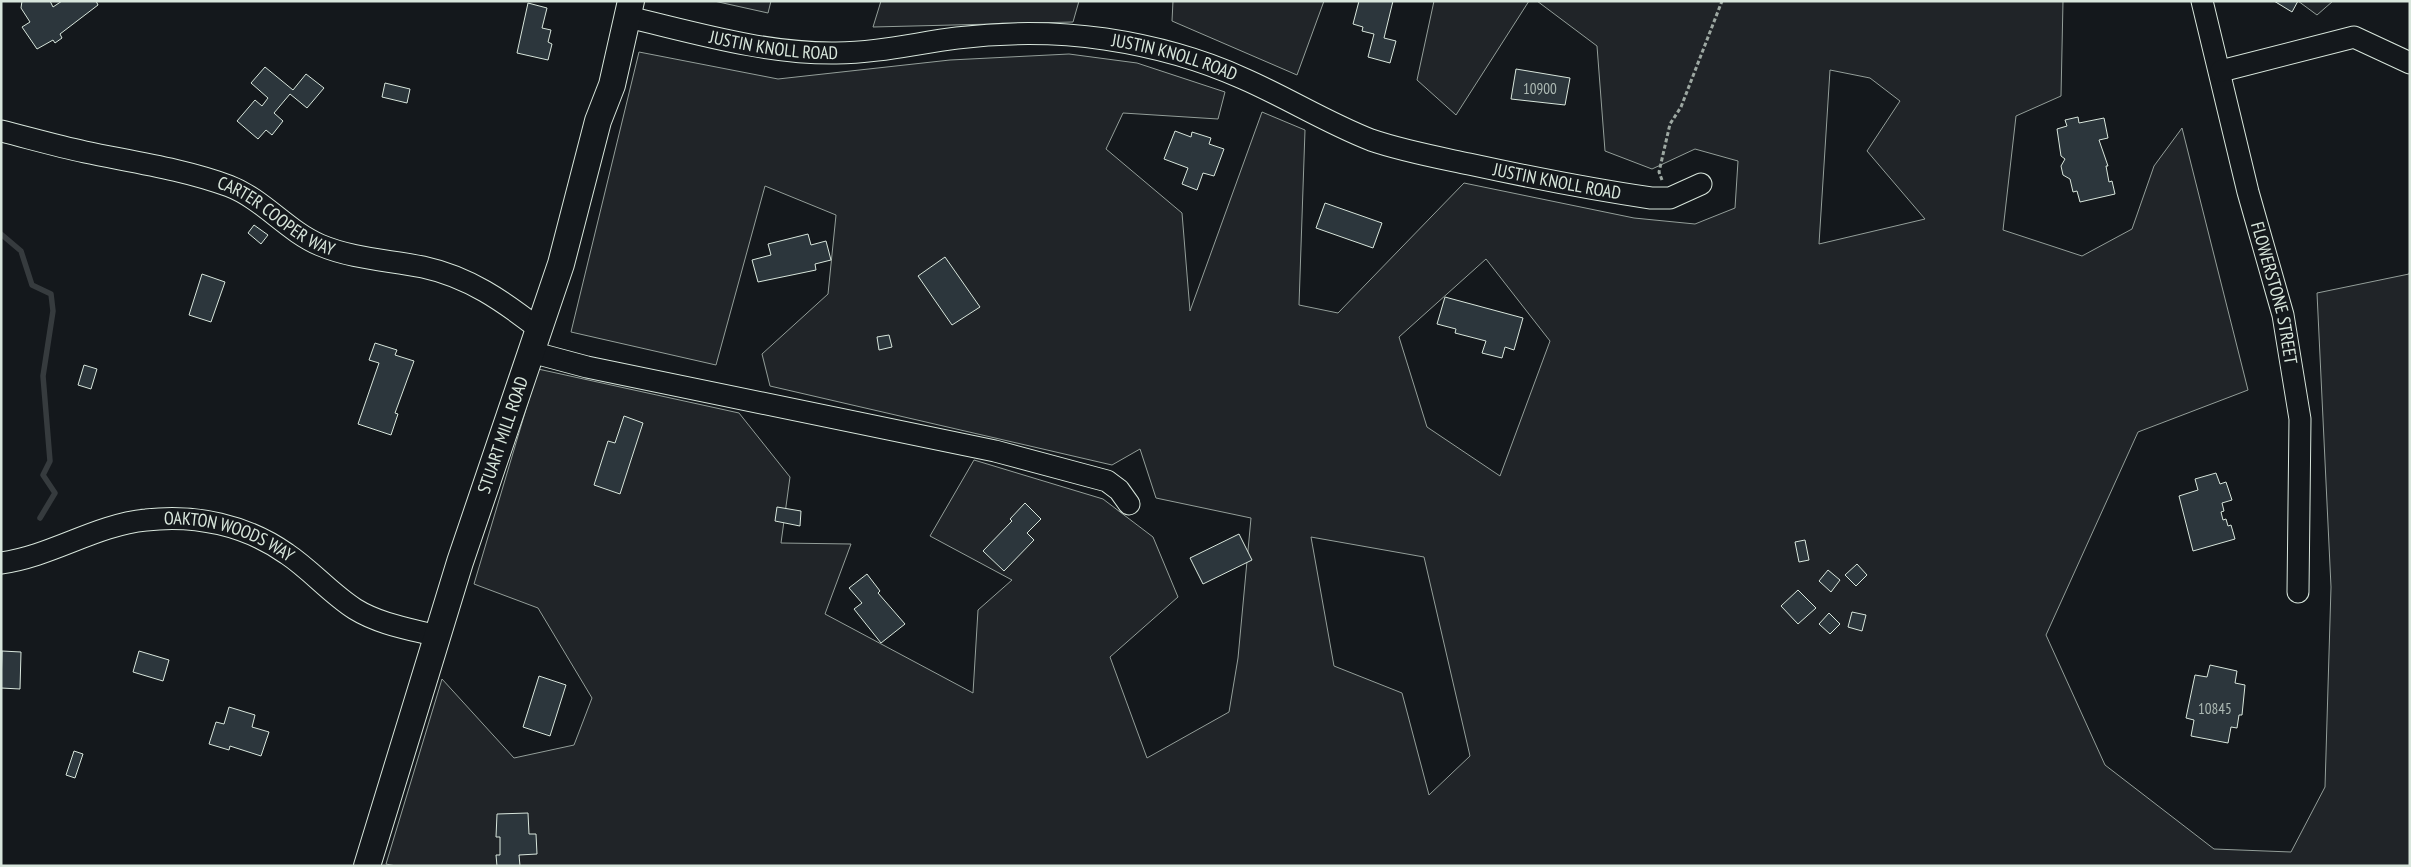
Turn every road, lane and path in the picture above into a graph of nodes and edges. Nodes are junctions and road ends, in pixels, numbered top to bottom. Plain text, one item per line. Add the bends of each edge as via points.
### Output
1 (1722, 1) edge
2 (2202, 1) edge
3 (630, 9) edge
4 (2410, 63) edge
5 (2220, 71) junction
6 (1, 130) edge
7 (1701, 184) dead end
8 (1670, 198) junction
9 (535, 340) junction
10 (1129, 504) dead end
11 (1, 563) edge
12 (2298, 592) dead end
13 (437, 636) junction
14 (367, 866) edge

1 - 8 path via 1681,106 1670,124 1659,172
2 - 5 street, FLOWERSTONE STREET
3 - 8 street, JUSTIN KNOLL ROAD via 760,47 798,52 883,50 955,38 1010,35 1105,39 1200,62 1242,78 1347,129 1407,151 1542,180 1651,198
3 - 9 main road, STUART MILL ROAD via 561,264
4 - 5 street via 2354,37
5 - 12 street, FLOWERSTONE STREET via 2248,192 2283,315 2300,419
6 - 9 street, CARTER COOPER WAY via 230,186 321,245 352,255 450,275 486,290
7 - 8 street, JUSTIN KNOLL ROAD
9 - 10 street via 587,367 995,451 1092,475 1119,490
9 - 13 main road, STUART MILL ROAD
11 - 13 street, OAKTON WOODS WAY via 138,521 178,518 208,521 263,539 288,554 356,610
13 - 14 main road, STUART MILL ROAD

